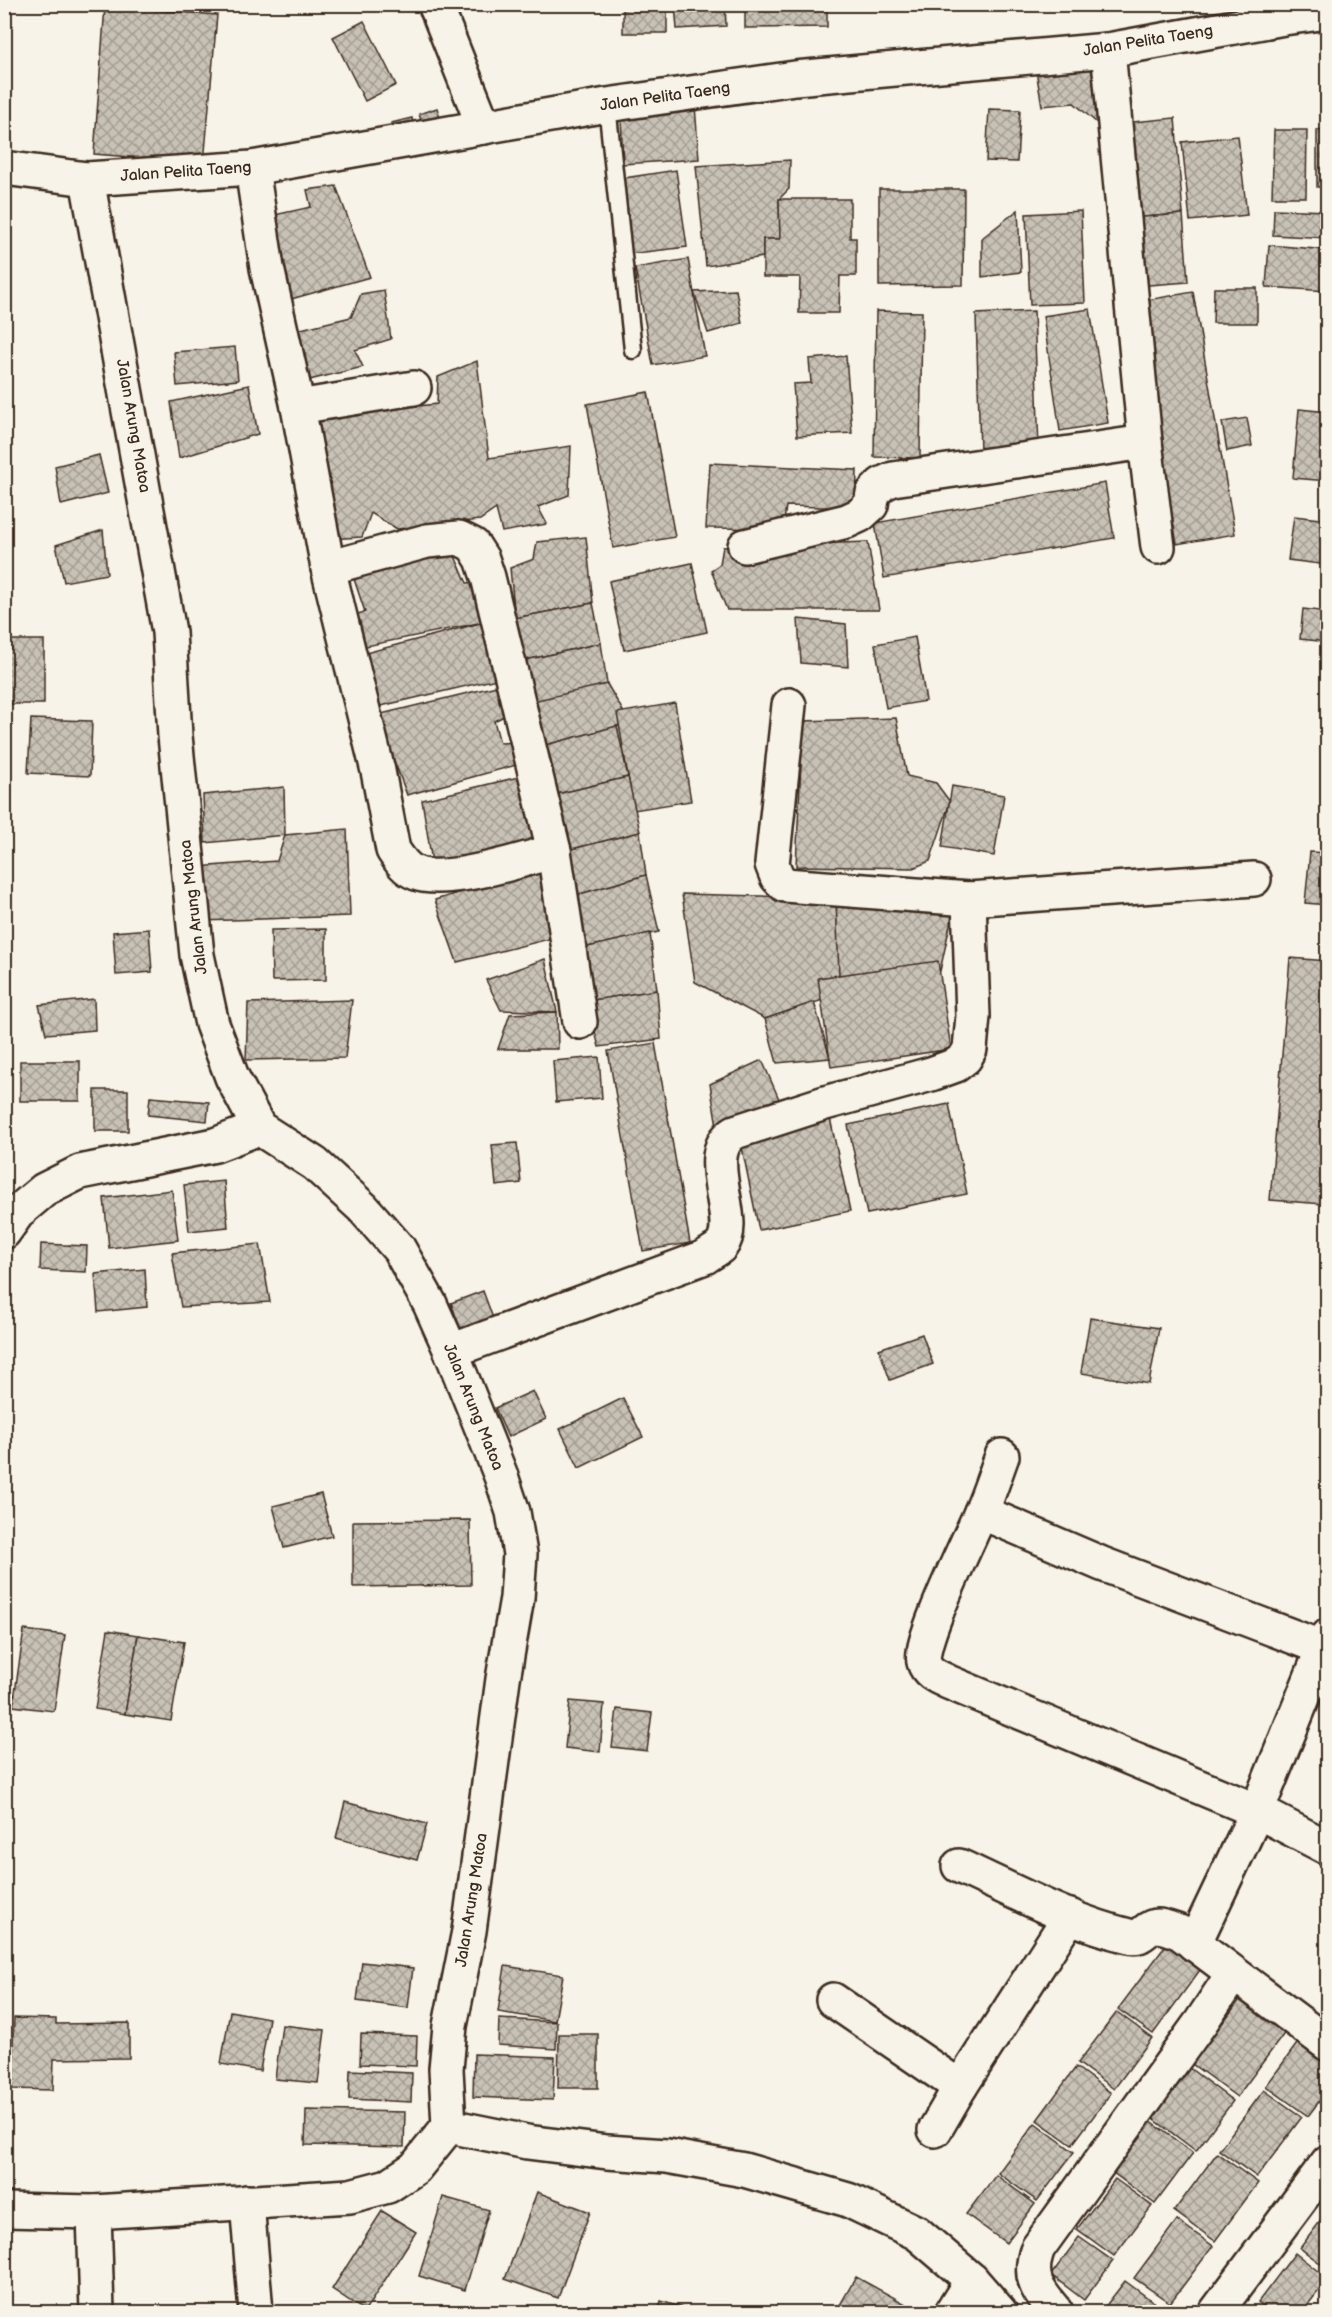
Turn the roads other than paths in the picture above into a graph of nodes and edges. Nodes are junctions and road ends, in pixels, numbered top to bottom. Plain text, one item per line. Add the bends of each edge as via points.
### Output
1 (435, 4) edge
2 (1284, 11) edge
3 (1328, 12) edge
4 (1108, 50) junction
5 (607, 105) junction
6 (484, 127) junction
7 (4, 168) edge
8 (252, 168) junction
9 (87, 179) junction
10 (633, 350) dead end
11 (414, 388) dead end
12 (298, 406) junction
13 (1145, 442) junction
14 (745, 546) dead end
15 (1158, 547) dead end
16 (328, 568) junction
17 (789, 705) dead end
18 (554, 851) junction
19 (1254, 879) dead end
20 (969, 899) junction
21 (580, 1022) dead end
22 (259, 1128) junction
23 (4, 1232) edge
24 (451, 1351) junction
25 (1002, 1456) dead end
26 (981, 1512) junction
27 (1324, 1650) edge
28 (1257, 1811) junction
29 (1328, 1848) edge
30 (959, 1866) dead end
31 (1070, 1916) junction
32 (1194, 1944) junction
33 (1233, 1974) junction
34 (833, 2000) dead end
35 (1328, 2044) edge
36 (960, 2087) junction
37 (449, 2126) junction
38 (935, 2130) dead end
39 (1328, 2162) edge
40 (247, 2202) junction
41 (4, 2210) edge
42 (94, 2212) junction
43 (972, 2280) junction
44 (97, 2313) edge
45 (256, 2313) edge
46 (952, 2313) edge
47 (1000, 2313) edge
48 (1056, 2313) edge
49 (1216, 2313) edge

1 - 6 street
2 - 3 street, Jalan Pelita Taeng
2 - 4 street, Jalan Pelita Taeng
4 - 5 street, Jalan Pelita Taeng via 795,78
4 - 13 street
5 - 6 street, Jalan Pelita Taeng
5 - 10 lane
6 - 8 street, Jalan Pelita Taeng
7 - 9 street, Jalan Pelita Taeng
8 - 9 street, Jalan Pelita Taeng
8 - 12 street via 267,268
9 - 22 street, Jalan Arung Matoa via 169,632 175,736 197,955 212,1024 232,1077
11 - 12 street
12 - 16 street
13 - 14 street via 893,479 873,494 866,510 847,521
13 - 15 street
16 - 18 street via 378,771 393,850 400,860 418,874 433,876 502,867
16 - 18 street via 427,541 459,538 473,545 488,577
17 - 20 street via 772,864 777,877 785,885 801,887
18 - 21 street
19 - 20 street
20 - 24 street via 973,1016 970,1049 965,1058 931,1074 825,1102 735,1132 727,1137 721,1155 727,1230 721,1245 705,1257
22 - 23 street via 215,1145 80,1172 44,1190 19,1211
22 - 24 street, Jalan Arung Matoa via 315,1164 363,1208 399,1249
24 - 37 street, Jalan Arung Matoa via 501,1476 513,1512 520,1554 469,1931 450,2026 446,2069
25 - 26 street
26 - 27 street via 1102,1564
26 - 28 street via 924,1647 923,1661 930,1672
27 - 28 street
28 - 29 street
28 - 32 street
30 - 31 street
31 - 32 street via 1136,1937 1148,1928 1163,1926
31 - 36 street
32 - 33 street
33 - 35 street
33 - 48 street via 1038,2248 1033,2262 1035,2283
34 - 36 street
36 - 38 street
37 - 40 street via 415,2168 388,2186 350,2196
37 - 43 street via 527,2142 667,2157 744,2170 848,2200 917,2234
39 - 49 street
40 - 42 street
40 - 45 street
41 - 42 street
42 - 44 street
43 - 46 street
43 - 47 street

